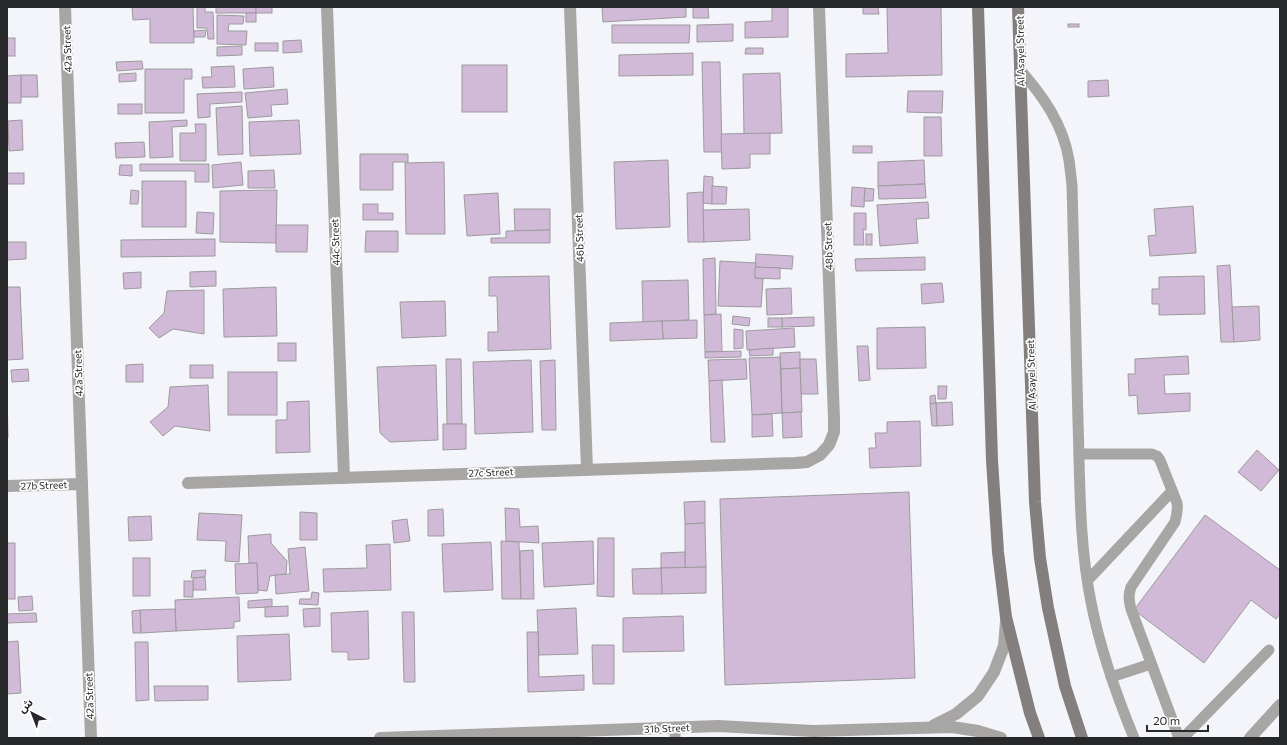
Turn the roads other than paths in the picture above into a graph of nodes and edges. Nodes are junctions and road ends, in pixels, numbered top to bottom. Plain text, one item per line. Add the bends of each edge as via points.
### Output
1 (65, 7) edge
2 (327, 7) edge
3 (570, 7) edge
4 (820, 7) edge
5 (978, 7) edge
6 (1018, 7) edge
7 (1020, 70) junction
8 (1079, 454) junction
9 (795, 463) joint
10 (587, 469) junction
11 (344, 478) junction
12 (188, 483) dead end
13 (82, 484) junction
14 (7, 486) edge
15 (1172, 491) junction
16 (1088, 580) junction
17 (1006, 617) junction
18 (1269, 650) dead end
19 (1152, 664) junction
20 (1111, 677) junction
21 (1280, 705) edge
22 (931, 727) junction
23 (675, 733) edge
24 (813, 734) edge
25 (91, 738) edge
26 (380, 738) edge
27 (393, 738) edge
28 (1001, 738) edge
29 (1039, 738) edge
30 (1082, 738) edge
31 (1134, 738) edge
32 (1179, 738) edge
33 (1184, 738) edge
34 (1250, 738) edge

1 - 13 street, 42a Street
2 - 11 street, 44c Street
3 - 10 street, 46b Street
4 - 9 street, 48b Street via 834,432 829,445 820,455 807,462
5 - 17 main road via 992,460 998,552
6 - 7 main road, Al Asayel Street
7 - 8 lane via 1051,111 1062,134 1069,159 1072,185
7 - 30 main road, Al Asayel Street via 1035,502 1040,558 1065,686
8 - 15 lane via 1152,454 1160,460
8 - 16 lane via 1080,500
9 - 10 street, 27c Street
10 - 11 street, 27c Street
11 - 12 street, 27c Street
13 - 14 street, 27b Street
13 - 25 street, 42a Street
15 - 16 lane
15 - 19 lane via 1178,509 1175,522 1129,594 1129,602
16 - 20 lane via 1102,649
17 - 22 street, 31b Street via 1004,646 994,672 978,696 956,714
17 - 29 main road via 1030,713
18 - 33 lane
19 - 20 lane
19 - 32 lane
20 - 31 lane
21 - 34 street
22 - 24 street, 31b Street
22 - 28 street, 31b Street via 978,731
23 - 24 street, 31b Street via 718,726
23 - 27 street, 31b Street
26 - 27 street, 31b Street

